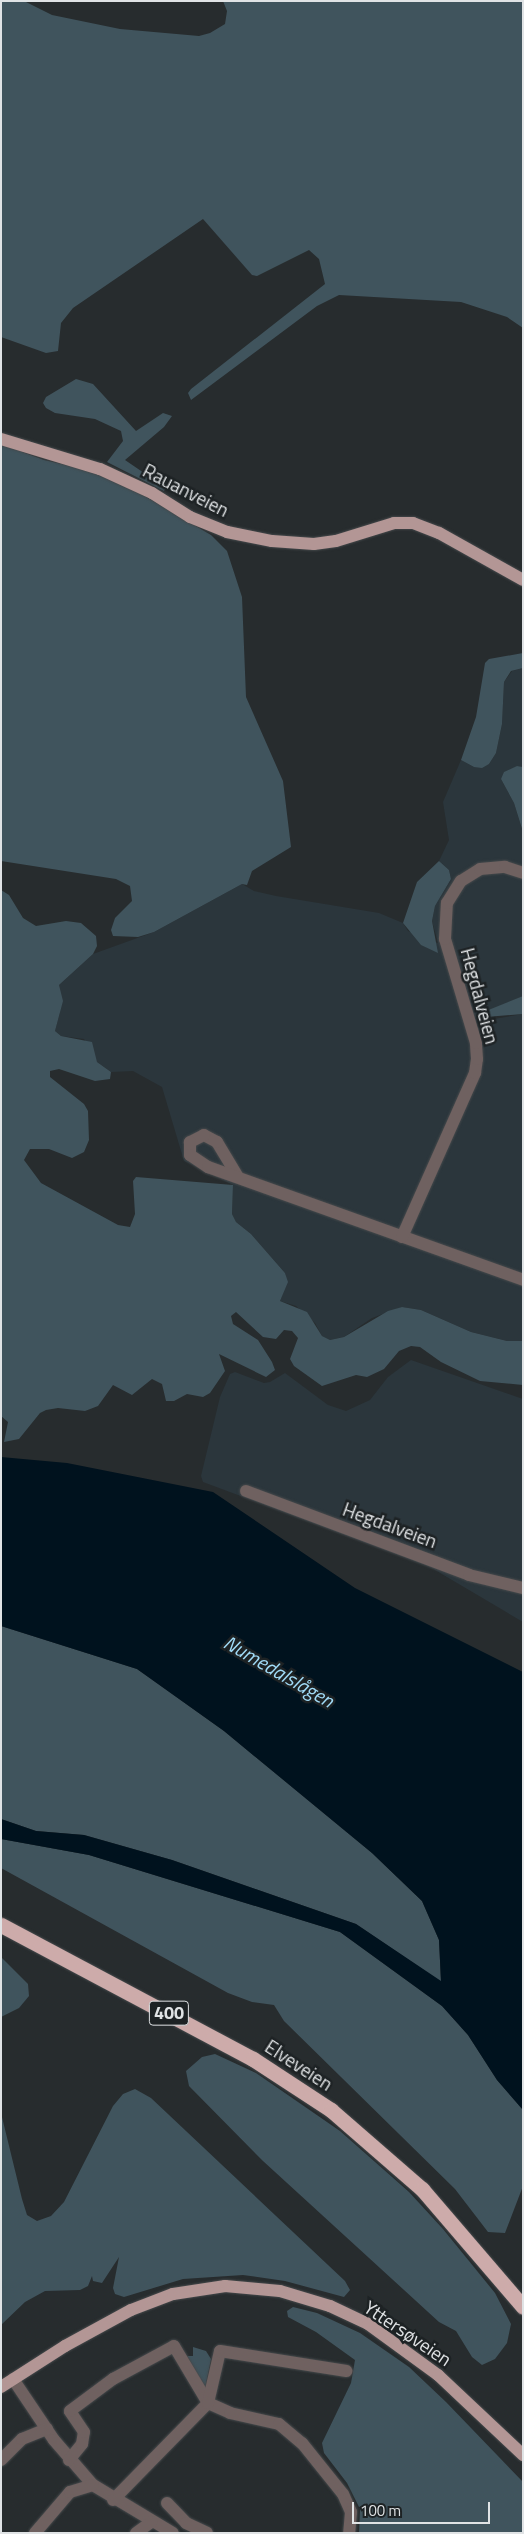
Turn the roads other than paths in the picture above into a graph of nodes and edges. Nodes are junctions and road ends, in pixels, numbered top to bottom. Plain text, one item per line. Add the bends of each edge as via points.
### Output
1 (1, 439) edge
2 (523, 580) edge
3 (523, 873) edge
4 (238, 1177) dead end
5 (402, 1237) junction
6 (523, 1280) edge
7 (246, 1491) dead end
8 (523, 1588) edge
9 (1, 1925) edge
10 (523, 2306) edge
11 (346, 2371) dead end
12 (13, 2379) junction
13 (1, 2387) edge
14 (208, 2404) junction
15 (47, 2429) junction
16 (523, 2455) edge
17 (1, 2460) edge
18 (69, 2460) junction
19 (93, 2485) junction
20 (113, 2500) junction
21 (168, 2502) dead end
22 (151, 2522) junction
23 (36, 2533) edge
24 (136, 2533) edge
25 (173, 2533) edge
26 (208, 2533) edge
27 (349, 2533) edge

1 - 2 main road, Rauanveien via 100,469 196,520 227,532 309,544 336,541 394,524 413,523 439,533
3 - 5 street, Hegdalveien via 505,867 480,869 461,881 447,903 446,939 476,1043 477,1059 475,1073
4 - 5 street
5 - 6 street
7 - 8 street, Hegdalveien via 469,1575
9 - 10 highway, Elveveien / 400 via 253,2058 331,2110 422,2189
11 - 14 street via 220,2351
12 - 13 main road, Yttersøveien
12 - 15 street
12 - 16 main road, Yttersøveien via 131,2310 173,2294 225,2286 280,2291 330,2306 368,2324 438,2374
14 - 18 street via 174,2346 113,2379 70,2412 84,2432 82,2444
14 - 20 street
14 - 27 street via 287,2428 343,2494 351,2512
15 - 17 street via 22,2439
15 - 18 street
18 - 19 street
19 - 20 street
19 - 23 street via 66,2495
20 - 22 street
21 - 26 street via 186,2523
22 - 24 street
22 - 25 street

